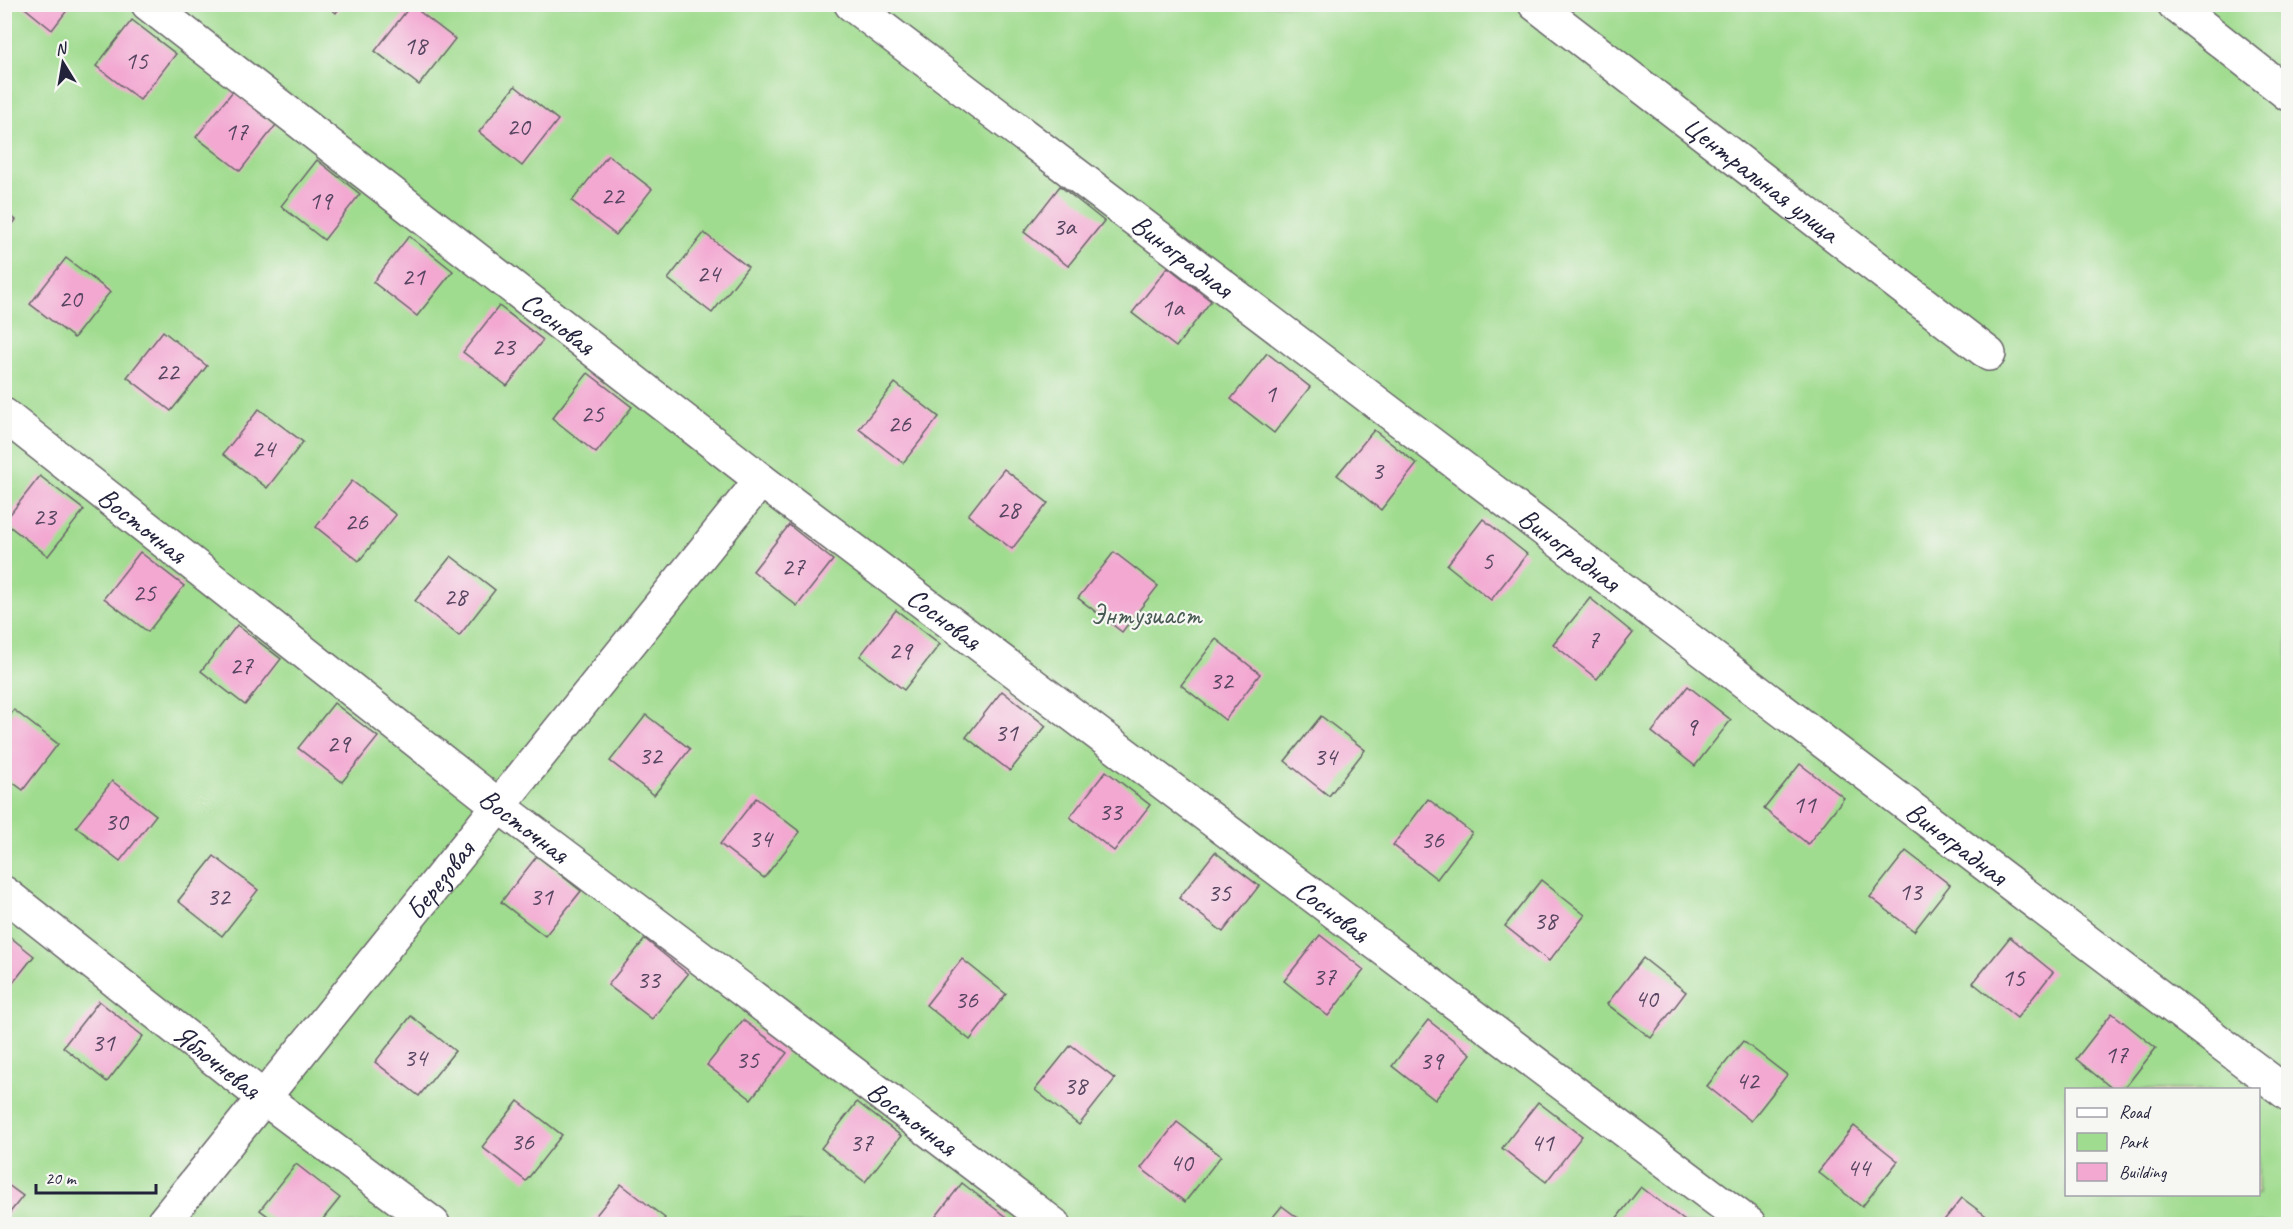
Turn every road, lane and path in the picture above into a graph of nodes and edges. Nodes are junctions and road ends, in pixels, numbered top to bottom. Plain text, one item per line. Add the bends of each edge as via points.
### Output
1 (148, 4) edge
2 (851, 4) edge
3 (1535, 4) edge
4 (2174, 4) edge
5 (2289, 94) edge
6 (1989, 354) dead end
7 (4, 415) edge
8 (761, 480) junction
9 (499, 806) junction
10 (4, 893) edge
11 (2289, 1094) edge
12 (264, 1098) junction
13 (162, 1224) edge
14 (433, 1224) edge
15 (1053, 1224) edge
16 (1749, 1224) edge

1 - 8 street, Сосновая
2 - 11 street, Виноградная
3 - 6 street, Центральная улица
4 - 5 street
7 - 9 street, Восточная
8 - 9 street, Березовая
8 - 16 street, Сосновая
9 - 12 street, Березовая
9 - 15 street, Восточная
10 - 12 street, Яблочневая
12 - 13 street, Березовая
12 - 14 street, Яблочневая

